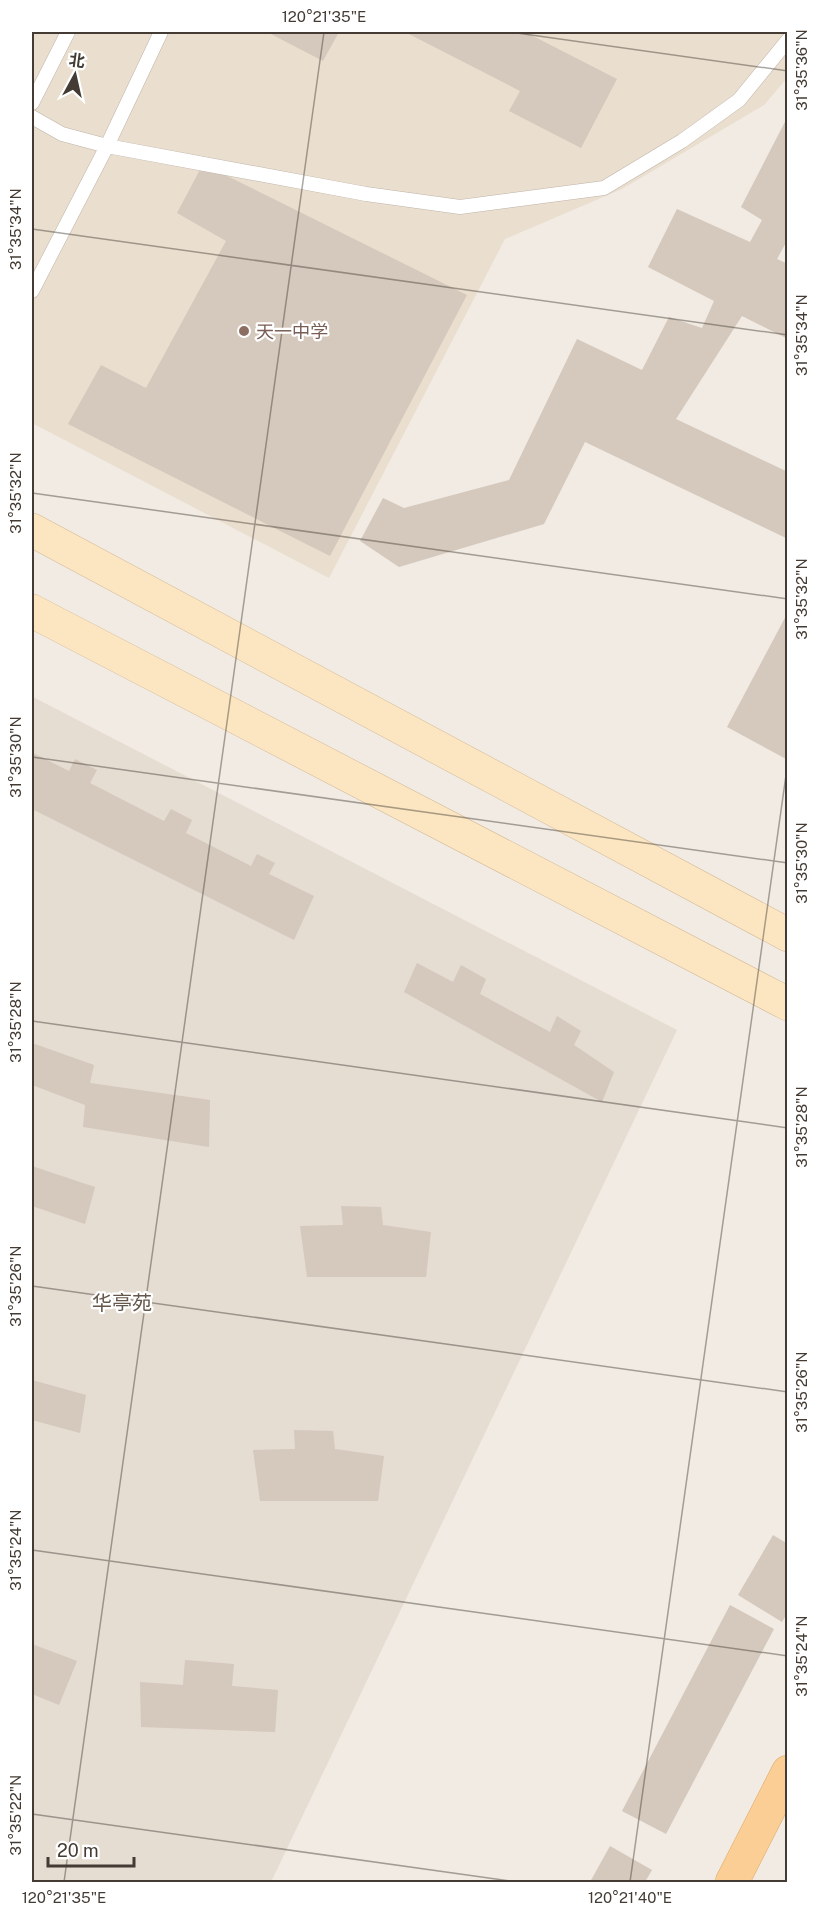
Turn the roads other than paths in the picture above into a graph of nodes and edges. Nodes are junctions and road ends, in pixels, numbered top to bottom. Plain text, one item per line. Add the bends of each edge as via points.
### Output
1 (68, 32) edge
2 (161, 32) edge
3 (788, 40) edge
4 (32, 103) edge
5 (32, 117) edge
6 (107, 146) junction
7 (32, 291) edge
8 (32, 530) edge
9 (32, 611) edge
10 (788, 935) edge
11 (788, 1004) edge
12 (788, 1773) edge
13 (732, 1882) edge

1 - 4 lane
2 - 6 lane
3 - 6 lane via 739,100 682,141 604,188 460,207 366,194
5 - 6 lane via 62,134
6 - 7 lane
8 - 10 main road
9 - 11 main road
12 - 13 main road

